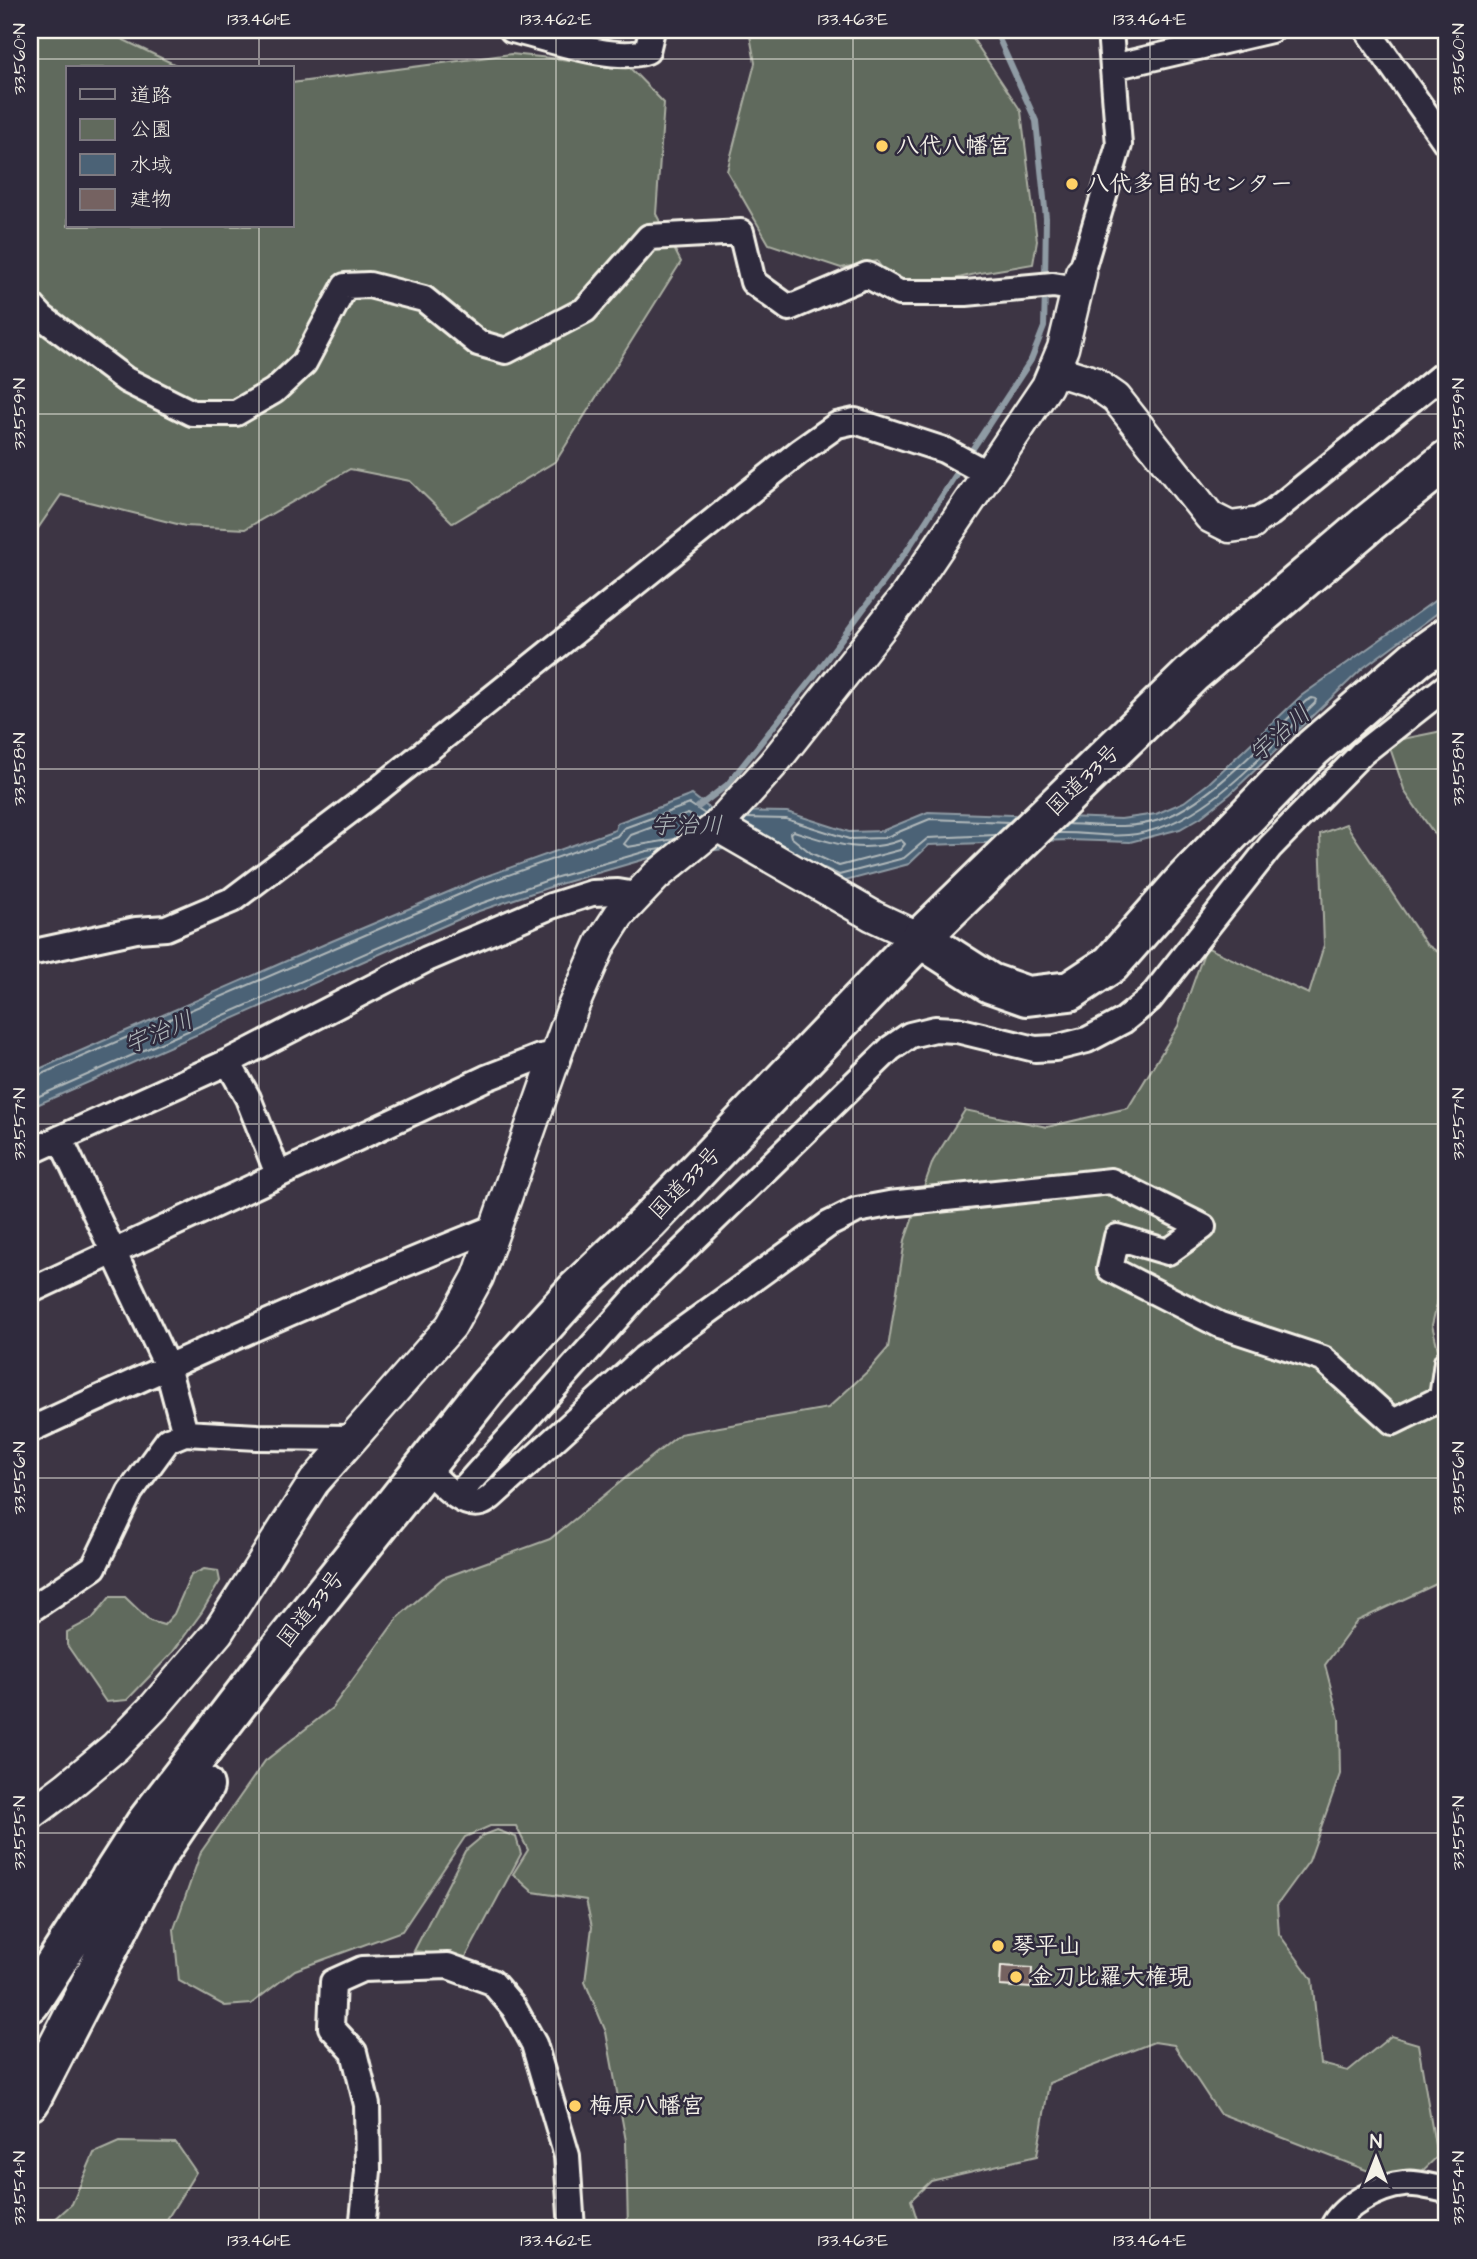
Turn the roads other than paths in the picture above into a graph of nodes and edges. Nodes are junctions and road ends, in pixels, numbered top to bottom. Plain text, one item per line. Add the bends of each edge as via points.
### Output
1 (512, 30) edge
2 (652, 30) edge
3 (1110, 30) edge
4 (1271, 30) edge
5 (1367, 30) edge
6 (1113, 67) junction
7 (1447, 144) edge
8 (1060, 283) junction
9 (30, 304) edge
10 (1055, 370) junction
11 (1447, 372) edge
12 (1447, 460) edge
13 (966, 462) junction
14 (1252, 524) joint
15 (1447, 637) edge
16 (1447, 686) edge
17 (717, 826) junction
18 (636, 895) junction
19 (919, 938) junction
20 (30, 953) edge
21 (557, 1054) junction
22 (228, 1062) junction
23 (60, 1138) junction
24 (30, 1152) edge
25 (278, 1174) junction
26 (498, 1226) junction
27 (114, 1252) junction
28 (30, 1291) edge
29 (1447, 1362) edge
30 (167, 1366) junction
31 (30, 1430) edge
32 (185, 1433) junction
33 (353, 1437) junction
34 (425, 1467) junction
35 (457, 1496) junction
36 (30, 1610) edge
37 (30, 1815) edge
38 (145, 1824) junction
39 (30, 1964) edge
40 (30, 2003) edge
41 (30, 2101) edge
42 (1447, 2189) edge
43 (362, 2229) edge
44 (572, 2229) edge
45 (1332, 2229) edge

1 - 2 street via 616,55 636,55 647,51
3 - 6 street
4 - 6 street
5 - 7 street
6 - 8 street via 1119,145
8 - 9 street via 965,293 899,293 867,275 789,308 753,282 741,232 649,237 584,310 506,351 478,343 424,299 369,285 345,286 304,363 274,391 236,413 192,413 126,380
8 - 10 street via 1063,348
10 - 13 street via 1038,401
10 - 14 street via 1093,382 1115,398 1210,517 1230,527
11 - 14 street
12 - 19 highway, 国道33号 via 1192,674
13 - 17 street via 905,597 773,764
13 - 20 street via 855,421 837,425 232,901 166,929 136,930
15 - 19 highway via 1313,748 1111,964 1069,990 1027,996 990,984
16 - 35 street via 1362,753 1279,838 1150,999 1123,1021 1087,1040 1055,1048 1035,1049 935,1028 910,1035 891,1048 652,1280
17 - 18 street
17 - 19 street
18 - 21 street via 595,956
18 - 22 street via 592,893 551,906 428,959
19 - 34 highway, 国道33号 via 648,1222 577,1289
21 - 25 street via 486,1078
21 - 26 street
22 - 23 street
22 - 25 street via 248,1098
23 - 24 street
23 - 27 street
25 - 27 street
26 - 30 street
26 - 33 street via 478,1277 451,1326
27 - 28 street
27 - 30 street
29 - 35 street via 1442,1398 1393,1422 1323,1359 1220,1325 1110,1269 1117,1237 1168,1252 1203,1227 1111,1181 889,1205 858,1210 829,1224 644,1358 491,1497 480,1503
30 - 31 street
30 - 32 street
32 - 33 street
32 - 36 street via 168,1440 130,1493 94,1567
33 - 37 street via 314,1482 218,1632 154,1707 115,1747
34 - 35 street
34 - 38 highway, 国道33号
34 - 41 highway via 155,1858
38 - 39 highway
38 - 40 highway, 国道33号
42 - 45 street via 1405,2183 1369,2193 1335,2221
43 - 44 street via 368,2105 354,2052 331,2027 333,1982 362,1969 448,1966 492,1982 514,2008 534,2044 567,2156

